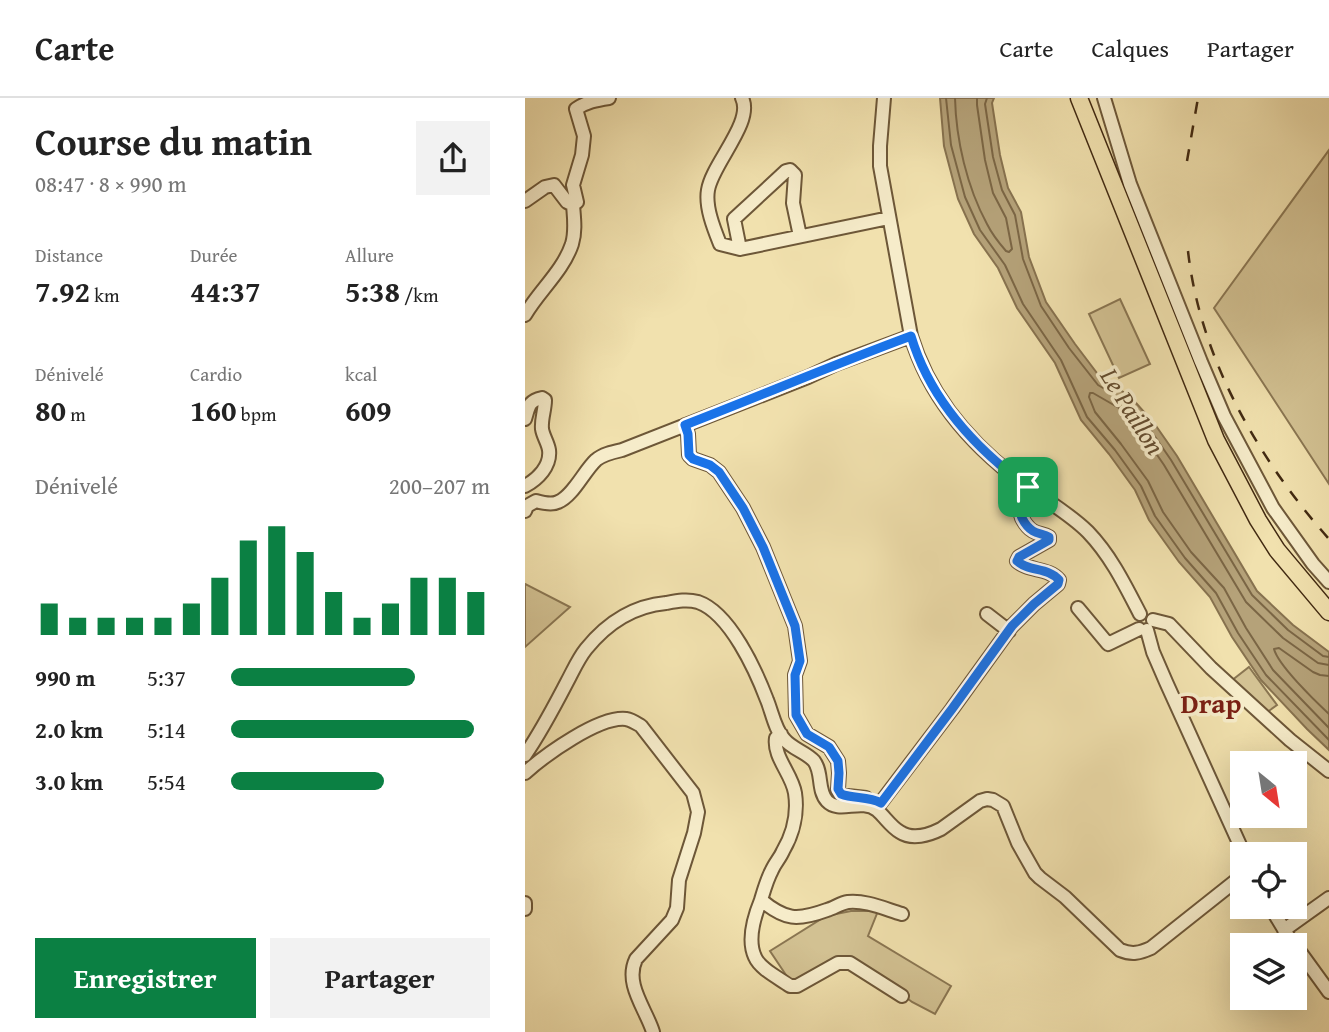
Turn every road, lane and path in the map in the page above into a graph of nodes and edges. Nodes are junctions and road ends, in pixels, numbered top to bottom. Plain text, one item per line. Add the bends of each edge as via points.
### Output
1 (609, 98) edge
2 (742, 98) edge
3 (884, 98) edge
4 (1079, 98) edge
5 (1084, 98) edge
6 (1104, 98) edge
7 (525, 201) edge
8 (573, 205) junction
9 (889, 218) junction
10 (800, 236) junction
11 (740, 249) junction
12 (525, 315) edge
13 (911, 336) junction
14 (525, 419) edge
15 (685, 425) junction
16 (525, 486) edge
17 (1028, 487) junction
18 (525, 512) edge
19 (1329, 582) edge
20 (1329, 603) edge
21 (1078, 608) dead end
22 (1329, 612) edge
23 (987, 614) dead end
24 (1146, 626) junction
25 (1008, 633) junction
26 (781, 734) junction
27 (525, 755) edge
28 (1329, 771) edge
29 (525, 773) edge
30 (878, 806) junction
31 (1239, 842) edge
32 (1230, 886) edge
33 (1329, 898) edge
34 (761, 901) junction
35 (525, 903) edge
36 (525, 909) edge
37 (902, 914) dead end
38 (1278, 919) edge
39 (1284, 930) junction
40 (1286, 933) edge
41 (1307, 962) edge
42 (1329, 992) edge
43 (902, 996) dead end
44 (653, 1032) edge

1 - 8 street via 576,109 584,136
2 - 11 street via 740,125 708,191 720,244
3 - 9 street via 880,166
4 - 22 main road via 1216,440 1277,550
5 - 20 main road via 1222,437 1284,549
6 - 19 street via 1130,184 1224,416 1273,508
7 - 8 street via 554,185
8 - 12 street via 572,245
9 - 10 street
9 - 13 street
10 - 11 street
10 - 11 street via 793,202 795,175 790,170 734,219
13 - 15 street
13 - 17 street via 927,377 949,412 1002,468
14 - 16 street via 534,400 545,400 542,431 548,464
15 - 18 street via 597,458 558,503 536,501
15 - 30 street via 689,455 719,472 743,508 795,626 800,661 795,675 796,715 807,734 829,747 838,761 841,794 872,798
17 - 24 street via 1095,540 1114,564 1140,614 1148,614
17 - 25 street via 1019,510 1030,530 1046,534 1049,540 1017,561 1059,580
21 - 24 street via 1108,644
23 - 25 street
24 - 28 street via 1168,624
24 - 31 street via 1153,652
25 - 30 street
26 - 27 street via 752,664 727,625 708,607 685,600 635,610 595,639 583,652
26 - 30 street via 815,762 829,803
26 - 34 street via 776,747 790,776 796,809 790,837
29 - 44 street via 582,733 630,719 641,726 693,793 698,812 679,880 677,908 632,966 632,979
30 - 32 street via 899,832 919,836 935,832 980,801 999,802 1039,878 1128,953 1151,948
33 - 39 street
34 - 37 street via 783,916 803,917 848,902
34 - 43 street via 751,937 755,957 790,986 850,962
35 - 36 street
38 - 39 street
39 - 40 street
41 - 42 street

